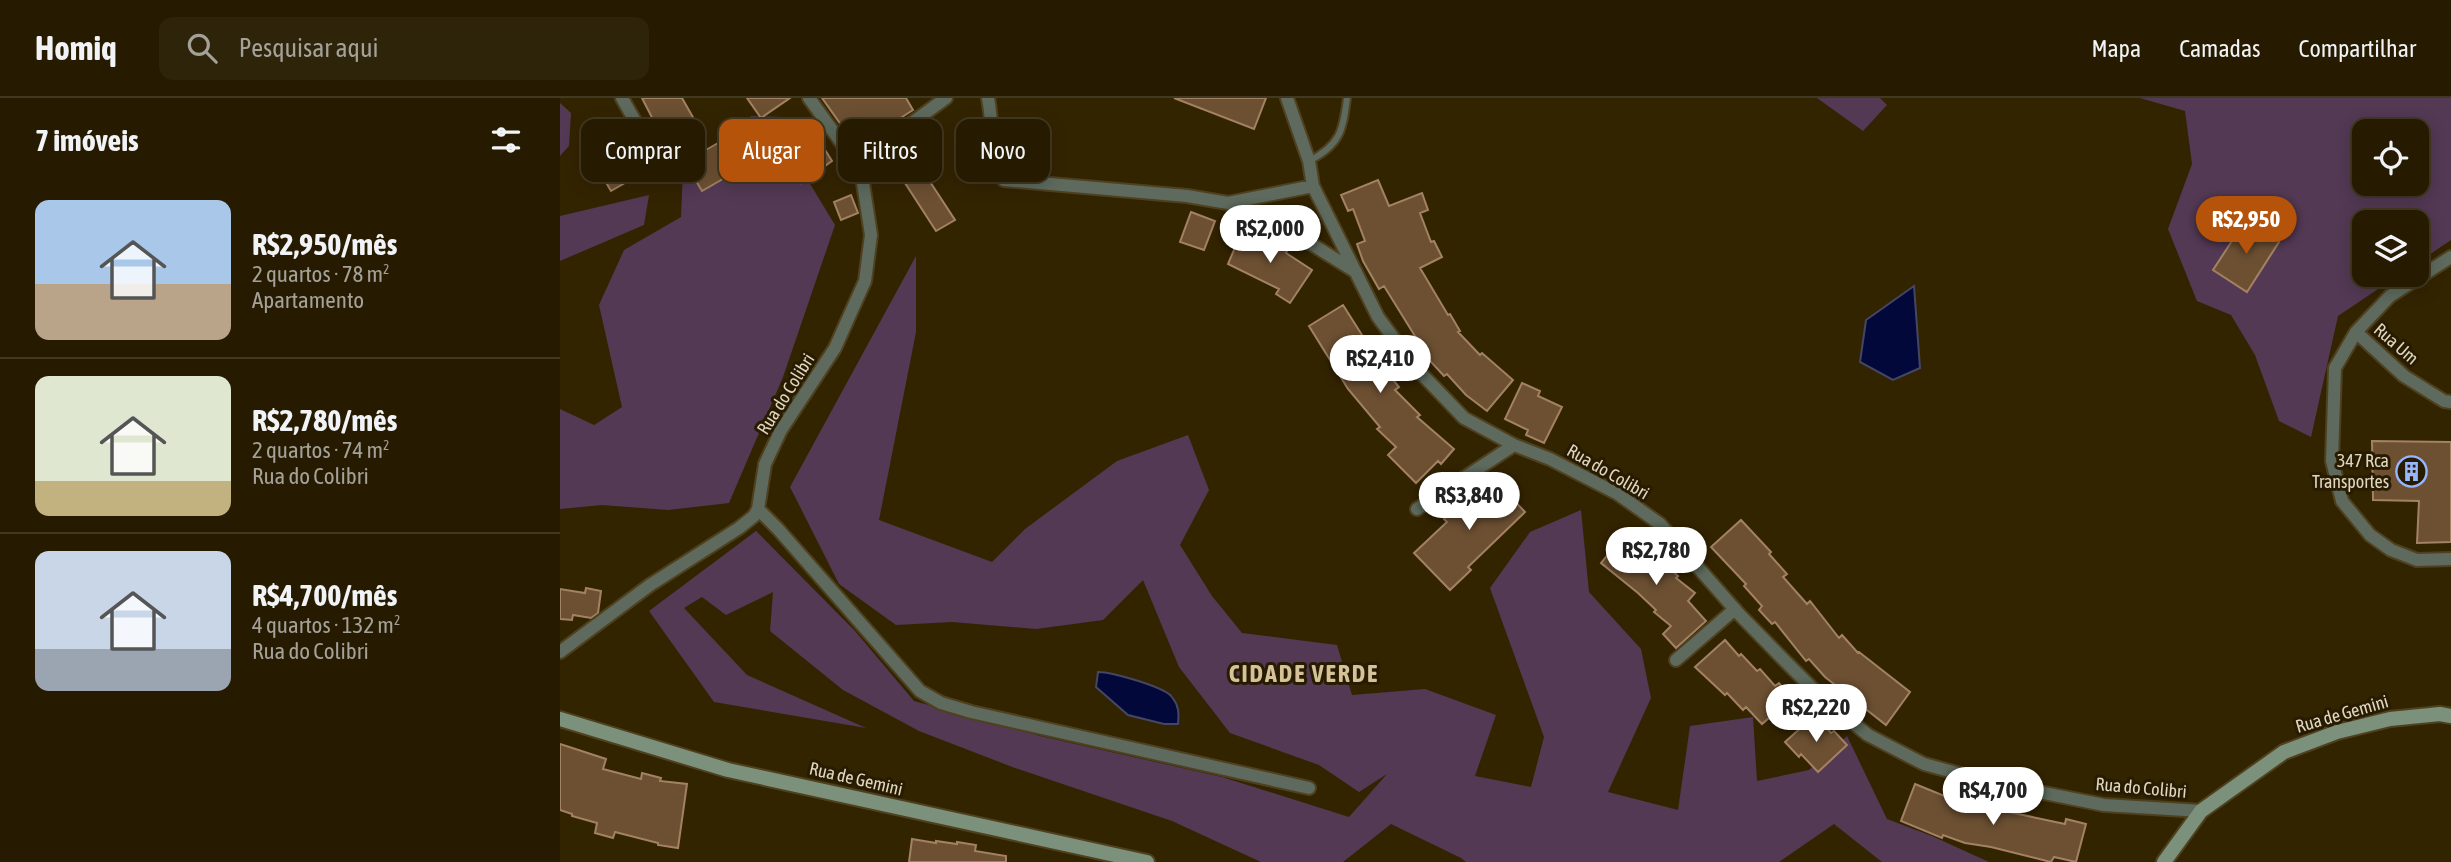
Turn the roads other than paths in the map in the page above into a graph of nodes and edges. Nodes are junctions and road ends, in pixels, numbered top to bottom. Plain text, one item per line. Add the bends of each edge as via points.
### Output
1 (622, 98) edge
2 (808, 98) edge
3 (946, 98) edge
4 (988, 98) edge
5 (1287, 98) edge
6 (1347, 98) edge
7 (634, 119) edge
8 (917, 119) edge
9 (838, 139) edge
10 (1309, 161) junction
11 (863, 182) edge
12 (1313, 186) junction
13 (1228, 203) junction
14 (2451, 257) edge
15 (1356, 272) junction
16 (2356, 332) junction
17 (2451, 402) edge
18 (1514, 446) junction
19 (758, 509) junction
20 (1418, 509) dead end
21 (2451, 559) edge
22 (1735, 609) junction
23 (560, 650) edge
24 (1676, 660) dead end
25 (2451, 716) edge
26 (560, 719) edge
27 (1310, 788) dead end
28 (2201, 811) junction
29 (1147, 862) edge
30 (2164, 862) edge

1 - 7 street
2 - 9 street
3 - 8 street
4 - 13 street via 997,170 1004,180
5 - 10 street, Rua do Colibri
6 - 10 lane via 1337,141
10 - 12 street, Rua do Colibri
11 - 19 street, Rua do Colibri via 871,235 865,281 835,348 781,430 765,464
12 - 13 street
12 - 15 street, Rua do Colibri
13 - 15 street via 1270,218
14 - 16 street via 2390,296
15 - 18 street, Rua do Colibri via 1378,317 1414,366 1464,418
16 - 17 street, Rua Um via 2404,376
16 - 21 street via 2335,368 2332,461 2342,500 2370,535 2390,550 2417,559
18 - 20 street
18 - 22 street, Rua do Colibri via 1618,494 1660,524
19 - 23 street via 739,528
19 - 27 street via 920,691 941,703
22 - 24 street
22 - 28 street, Rua do Colibri via 1830,704 1868,735 1924,764 2104,805
25 - 28 street, Rua de Gemini via 2390,719 2305,744 2284,752
26 - 29 street, Rua de Gemini via 728,770
28 - 30 street, Rua de Gemini

